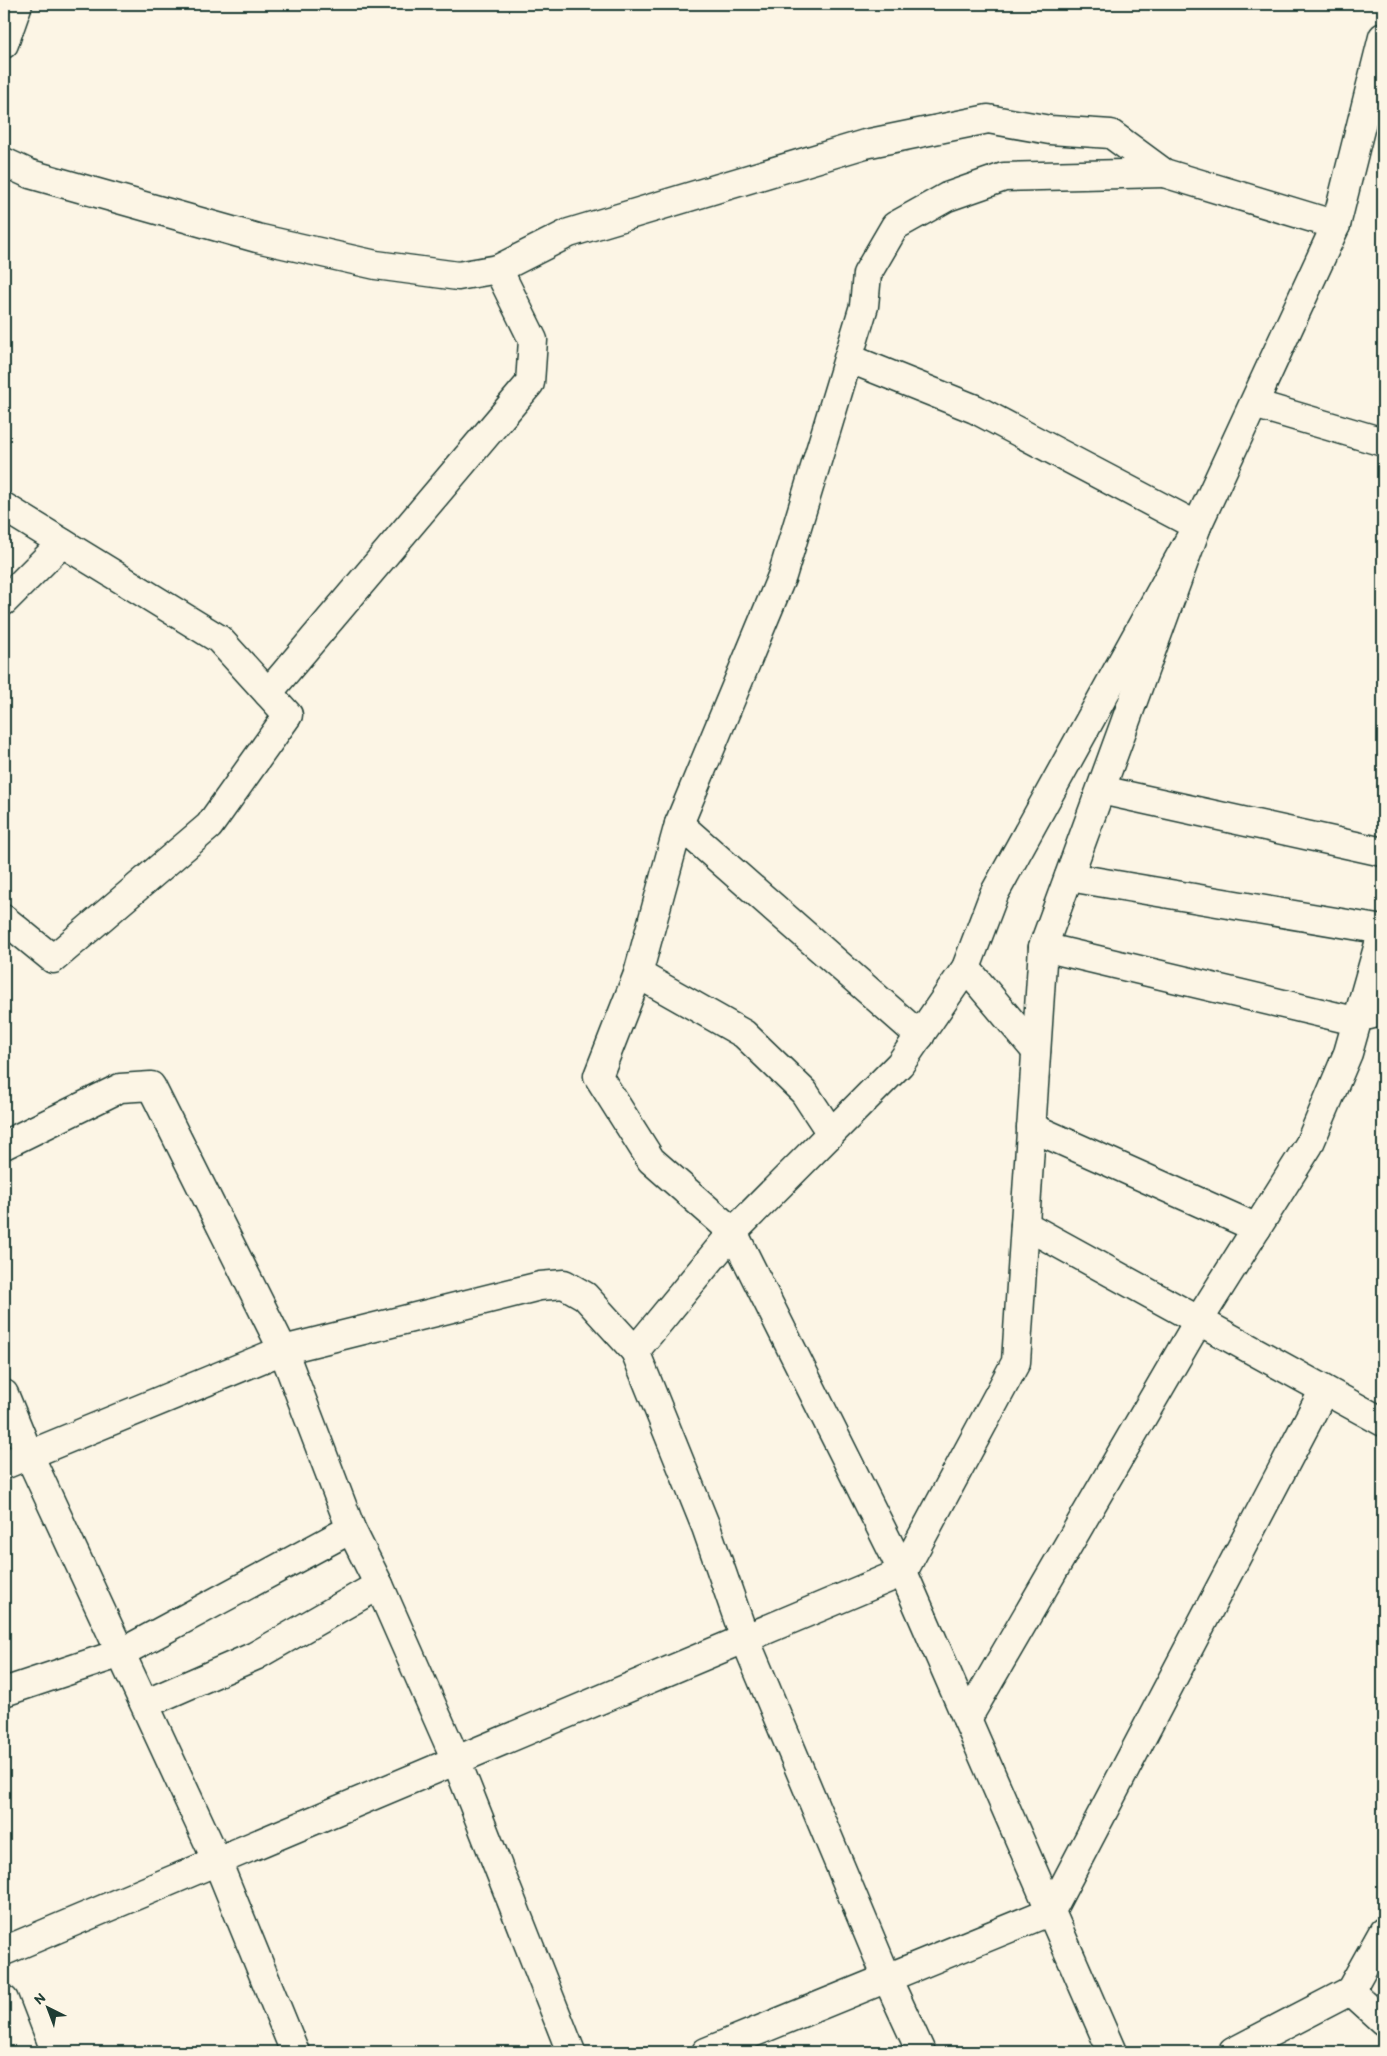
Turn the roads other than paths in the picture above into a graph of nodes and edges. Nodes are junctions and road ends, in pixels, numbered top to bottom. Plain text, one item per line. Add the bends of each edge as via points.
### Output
1 (12, 8) edge
2 (1383, 37) edge
3 (4, 44) edge
4 (4, 162) edge
5 (1164, 173) junction
6 (1336, 226) junction
7 (498, 269) junction
8 (848, 358) junction
9 (1254, 404) junction
10 (1383, 442) edge
11 (4, 507) edge
12 (1198, 526) junction
13 (62, 543) junction
14 (4, 601) edge
15 (268, 693) junction
16 (1101, 790) junction
17 (679, 824) junction
18 (1383, 852) edge
19 (1069, 877) junction
20 (4, 919) edge
21 (1383, 930) edge
22 (1043, 947) junction
23 (966, 968) junction
24 (638, 974) junction
25 (1369, 1015) edge
26 (920, 1036) junction
27 (1036, 1051) junction
28 (1031, 1127) junction
29 (831, 1133) junction
30 (4, 1145) edge
31 (1025, 1225) junction
32 (1257, 1228) junction
33 (733, 1232) junction
34 (1198, 1320) junction
35 (283, 1350) junction
36 (635, 1351) junction
37 (1324, 1390) junction
38 (4, 1394) edge
39 (1383, 1422) edge
40 (29, 1454) junction
41 (4, 1465) edge
42 (351, 1529) junction
43 (903, 1572) junction
44 (379, 1585) junction
45 (744, 1639) junction
46 (121, 1653) junction
47 (4, 1692) edge
48 (144, 1704) junction
49 (967, 1719) junction
50 (456, 1760) junction
51 (217, 1862) junction
52 (1051, 1911) junction
53 (1383, 1932) edge
54 (4, 1951) edge
55 (887, 1978) junction
56 (1350, 1991) junction
57 (4, 2000) edge
58 (1383, 2021) edge
59 (24, 2052) edge
60 (295, 2052) edge
61 (571, 2052) edge
62 (706, 2052) edge
63 (921, 2052) edge
64 (1112, 2052) edge
65 (1233, 2052) edge

1 - 3 street
2 - 6 street
4 - 7 street via 30,174 257,238 376,265 458,276
5 - 6 street
5 - 7 street via 1111,134 1050,130 988,119 865,144 570,234
5 - 8 street via 1004,177 947,197 895,226 867,274 864,306
6 - 9 street
7 - 15 street via 533,340 530,383
8 - 12 street via 975,409
8 - 17 street via 782,576
9 - 10 street
9 - 12 street
11 - 13 street
12 - 16 street
12 - 23 street via 994,894
13 - 14 street
13 - 15 street via 219,639
15 - 20 street via 288,715 210,826 53,959
16 - 18 street
16 - 19 street
17 - 24 street
17 - 26 street
19 - 21 street
19 - 22 street
21 - 25 street
22 - 25 street
22 - 27 street
23 - 26 street
23 - 27 street
24 - 29 street via 744,1034 804,1092
24 - 33 street via 598,1076 651,1160
25 - 32 street via 1348,1053 1309,1145
26 - 29 street via 900,1064
27 - 28 street
28 - 31 street
28 - 32 street
29 - 33 street
30 - 35 street via 120,1088 151,1086
31 - 34 street
31 - 43 street via 1016,1362
32 - 34 street
33 - 36 street
33 - 43 street
34 - 37 street
34 - 49 street
35 - 36 street via 540,1286 564,1284 584,1296
35 - 40 street
35 - 42 street
36 - 45 street via 706,1527
37 - 39 street
37 - 52 street
38 - 40 street
40 - 41 street
40 - 46 street
42 - 44 street
42 - 46 street
43 - 45 street
43 - 49 street
44 - 48 street via 255,1656
44 - 50 street
45 - 50 street
45 - 55 street
46 - 47 street
46 - 48 street
48 - 51 street
49 - 52 street
50 - 51 street
50 - 61 street
51 - 54 street
51 - 60 street
52 - 55 street
52 - 64 street
53 - 56 street
55 - 62 street
55 - 63 street
56 - 58 street
56 - 65 street
57 - 59 street

